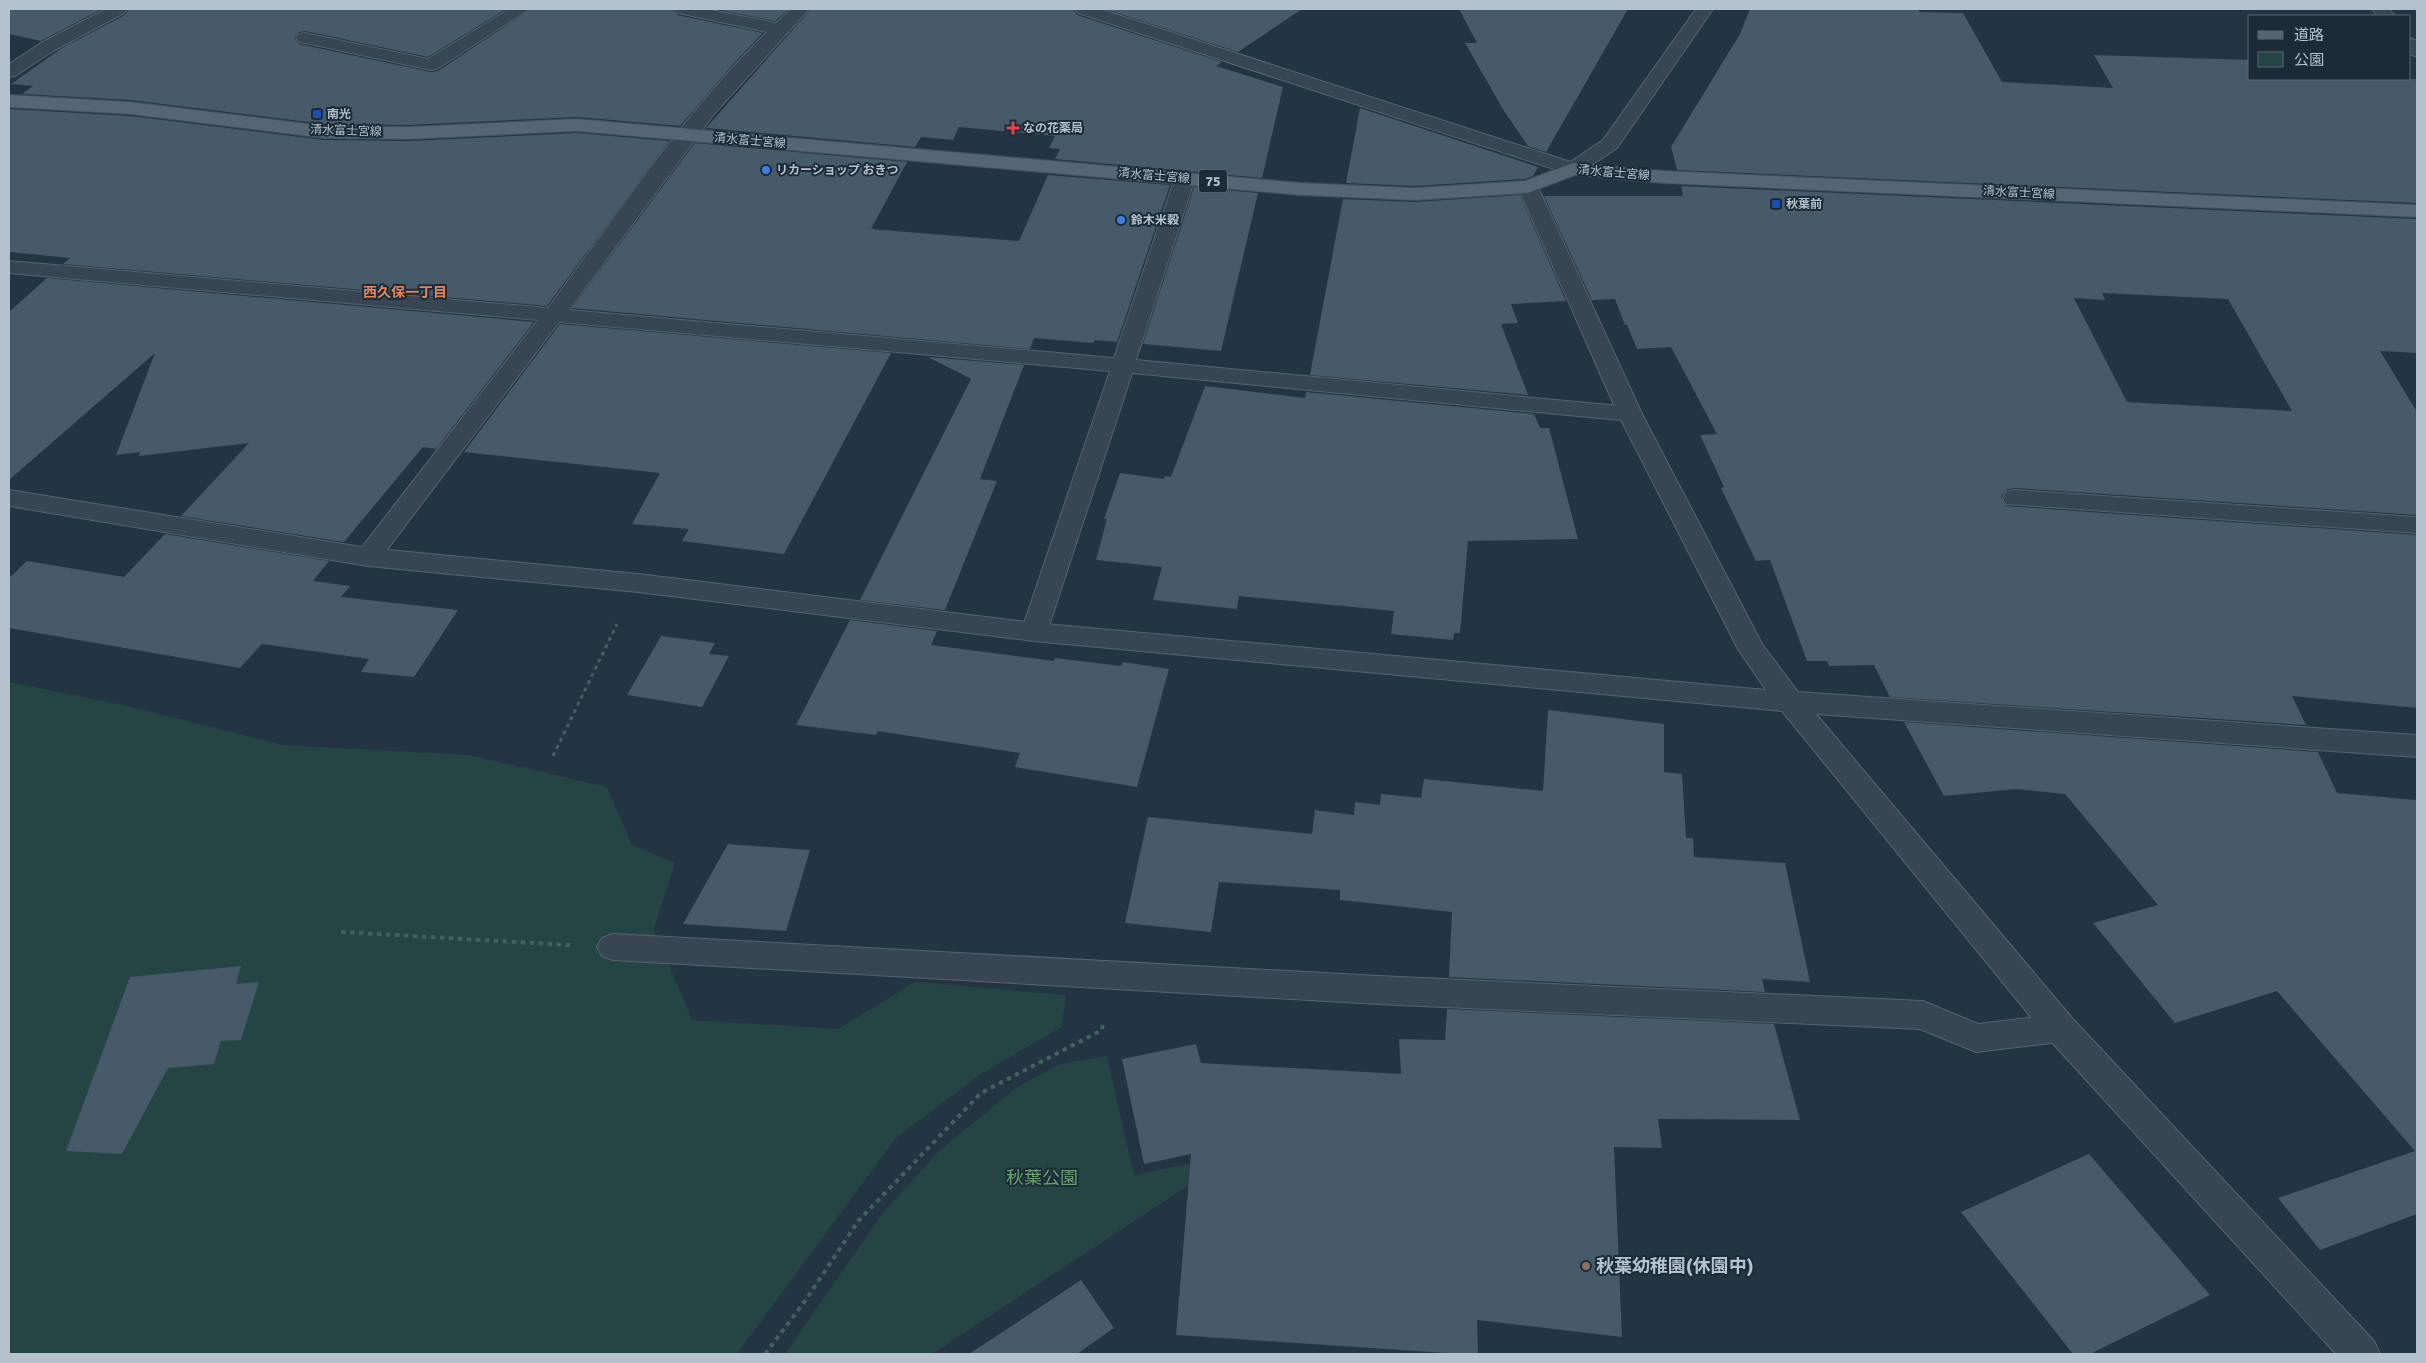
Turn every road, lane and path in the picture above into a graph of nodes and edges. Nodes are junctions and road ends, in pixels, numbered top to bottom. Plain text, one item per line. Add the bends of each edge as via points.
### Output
1 (118, 9) edge
2 (520, 9) edge
3 (682, 9) edge
4 (800, 9) edge
5 (1084, 9) edge
6 (1704, 9) edge
7 (779, 29) junction
8 (305, 38) dead end
9 (9, 72) edge
10 (9, 100) edge
11 (686, 136) junction
12 (1573, 169) junction
13 (1185, 178) junction
14 (1528, 187) junction
15 (2417, 211) edge
16 (9, 267) edge
17 (553, 315) junction
18 (1121, 365) junction
19 (1630, 414) junction
20 (9, 498) edge
21 (2015, 498) dead end
22 (2417, 525) edge
23 (368, 557) junction
24 (1034, 632) junction
25 (595, 666) dead end
26 (1790, 702) junction
27 (2417, 746) edge
28 (553, 756) dead end
29 (341, 932) dead end
30 (613, 947) joint
31 (1111, 975) junction
32 (2060, 1028) junction
33 (765, 1354) edge
34 (2361, 1354) edge

1 - 9 street via 47,47
2 - 8 street via 431,65
3 - 7 street
4 - 7 street
5 - 12 street
6 - 12 street via 1610,144
7 - 11 street
10 - 11 main road, 清水富士宮線 / 75 via 130,108 324,132 409,133 577,125
11 - 13 main road, 清水富士宮線 / 75
11 - 17 street
12 - 14 main road, 清水富士宮線 / 75
12 - 15 main road, 清水富士宮線 / 75 via 1664,177
13 - 14 main road, 清水富士宮線 / 75 via 1300,189 1415,194
13 - 18 street
14 - 19 street
16 - 17 street
17 - 18 street
17 - 23 street
18 - 19 street
18 - 24 street
19 - 26 street via 1751,649
20 - 23 street
21 - 22 street
23 - 24 street via 638,583
24 - 26 street
25 - 28 path
26 - 27 street
26 - 32 street
29 - 30 path
30 - 31 street
31 - 32 street via 1923,1015 1976,1038
31 - 33 path via 1102,1030 981,1093 859,1220 806,1301
32 - 34 street

